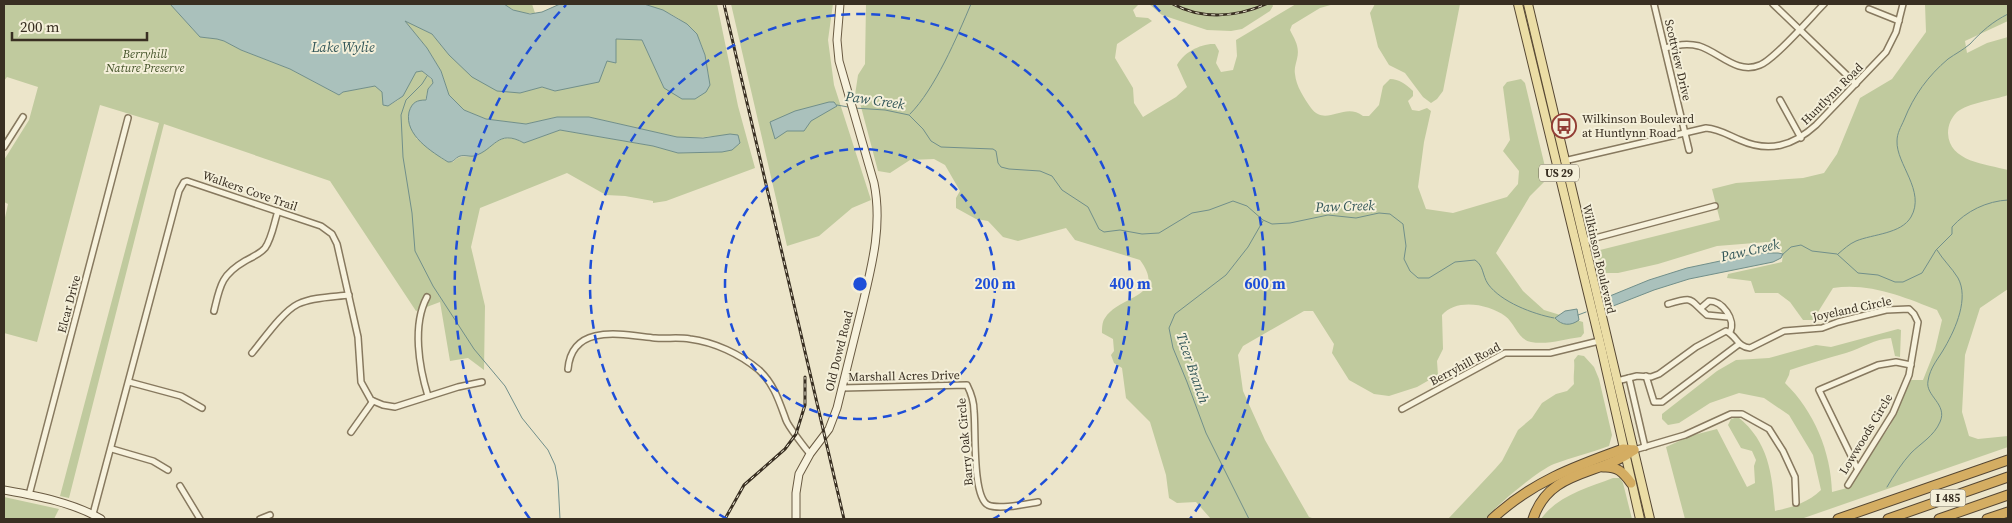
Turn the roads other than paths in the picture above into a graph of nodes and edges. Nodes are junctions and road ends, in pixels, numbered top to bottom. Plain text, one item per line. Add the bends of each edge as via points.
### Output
1 (840, 4) edge
2 (1518, 4) edge
3 (1528, 4) edge
4 (1654, 4) edge
5 (1773, 4) edge
6 (1824, 4) edge
7 (1903, 4) edge
8 (1869, 9) dead end
9 (1899, 22) junction
10 (1799, 29) junction
11 (1665, 48) junction
12 (1856, 84) junction
13 (1780, 100) dead end
14 (23, 117) dead end
15 (128, 118) dead end
16 (1684, 132) junction
17 (1801, 138) junction
18 (4, 147) edge
19 (1689, 150) dead end
20 (1564, 161) junction
21 (1715, 206) dead end
22 (278, 211) junction
23 (1573, 214) junction
24 (1584, 241) junction
25 (349, 295) junction
26 (427, 297) dead end
27 (1668, 304) dead end
28 (1702, 308) junction
29 (214, 311) dead end
30 (1728, 317) junction
31 (1730, 332) junction
32 (1599, 342) junction
33 (1739, 344) junction
34 (252, 353) dead end
35 (1911, 365) junction
36 (568, 369) dead end
37 (1646, 376) junction
38 (1628, 378) junction
39 (1617, 381) junction
40 (129, 382) junction
41 (482, 382) dead end
42 (967, 385) joint
43 (842, 388) junction
44 (428, 396) junction
45 (373, 401) junction
46 (202, 408) dead end
47 (1402, 409) dead end
48 (1627, 424) junction
49 (351, 432) dead end
50 (1645, 447) junction
51 (112, 450) junction
52 (1634, 450) junction
53 (1624, 453) junction
54 (810, 454) junction
55 (2008, 460) edge
56 (1598, 467) junction
57 (1857, 468) junction
58 (168, 470) dead end
59 (2008, 477) edge
60 (1631, 483) junction
61 (1848, 484) dead end
62 (180, 486) dead end
63 (4, 490) edge
64 (29, 495) junction
65 (2008, 495) edge
66 (1038, 502) dead end
67 (1796, 504) dead end
68 (2008, 512) edge
69 (93, 514) junction
70 (270, 516) dead end
71 (101, 519) edge
72 (200, 519) edge
73 (260, 519) edge
74 (796, 519) edge
75 (1492, 519) edge
76 (1533, 519) edge
77 (1640, 519) edge
78 (1650, 519) edge
79 (1838, 519) edge
80 (1888, 519) edge
81 (1939, 519) edge
82 (1987, 519) edge

1 - 43 street, Old Dowd Road via 838,49 875,188 877,235
2 - 23 main road, Wilkinson Boulevard / US 29
3 - 20 main road, Wilkinson Boulevard / US 29
4 - 11 street, Scottview Drive
5 - 10 street
6 - 10 street
7 - 9 street, Huntlynn Road
8 - 9 street
9 - 12 street, Huntlynn Road via 1886,52
10 - 11 street via 1766,62 1752,67 1736,65 1697,46 1681,44
10 - 12 street
11 - 16 street, Scottview Drive
12 - 17 street, Huntlynn Road
13 - 17 street
14 - 18 street
15 - 64 street, Elcar Drive
16 - 17 street, Huntlynn Road via 1713,128 1764,147 1786,145
16 - 19 street, Scottview Drive
16 - 20 street, Huntlynn Road
20 - 23 main road, Wilkinson Boulevard / US 29
21 - 24 street
22 - 25 street, Walkers Cove Trail via 322,226 332,234
22 - 29 street via 265,247 225,276
22 - 40 street, Walkers Cove Trail via 190,181 184,182
23 - 24 main road, Wilkinson Boulevard / US 29
23 - 32 main road, Wilkinson Boulevard / US 29
24 - 39 main road, Wilkinson Boulevard / US 29
25 - 34 street via 308,300 295,306
25 - 45 street, Walkers Cove Trail via 358,337 361,382
26 - 44 street via 421,308 419,325 420,369
27 - 28 street via 1690,299
28 - 30 street via 1707,315
28 - 30 street via 1714,301 1725,309
30 - 31 street
31 - 33 street
31 - 37 street via 1721,332 1659,374
32 - 47 street, Berryhill Road via 1550,352 1505,353
32 - 48 main road via 1604,345
32 - 53 main road, Wilkinson Boulevard / US 29
33 - 35 street, Joyeland Circle via 1750,348 1784,332 1822,328 1886,310 1908,310 1918,322
33 - 37 street via 1662,402 1651,399
35 - 57 street, Lowwoods Circle via 1898,404
35 - 57 street via 1896,362 1878,365 1820,390
36 - 54 street via 570,356 577,345 604,334 704,341 740,357 770,382 786,421
37 - 38 street
38 - 39 street
38 - 50 street
39 - 48 main road, Wilkinson Boulevard / US 29
40 - 46 street via 181,396
40 - 51 street, Walkers Cove Trail
41 - 44 street
42 - 43 street, Marshall Acres Drive
42 - 66 street, Barry Oak Circle via 974,409 982,499 995,507
43 - 54 street, Old Dowd Road via 832,423
44 - 45 street via 395,406 383,406
45 - 49 street
48 - 52 main road, Wilkinson Boulevard / US 29
50 - 52 street
50 - 67 street via 1685,435 1731,414 1742,414 1769,428 1783,450 1795,477
51 - 58 street via 153,461
51 - 69 street, Walkers Cove Trail
52 - 53 highway
52 - 78 main road, Wilkinson Boulevard / US 29
53 - 56 highway
53 - 60 main road, Wilkinson Boulevard / US 29
53 - 75 highway via 1566,470 1543,481
54 - 74 street, Old Dowd Road via 799,474
55 - 79 highway
56 - 60 highway via 1619,469
56 - 76 highway via 1568,478 1550,491 1541,501
57 - 61 street, Lowwoods Circle
59 - 80 highway, I 485
60 - 77 main road, Wilkinson Boulevard / US 29
62 - 72 street
63 - 64 street
64 - 69 street
65 - 81 highway, I 485
68 - 82 highway
69 - 71 street
70 - 73 street

